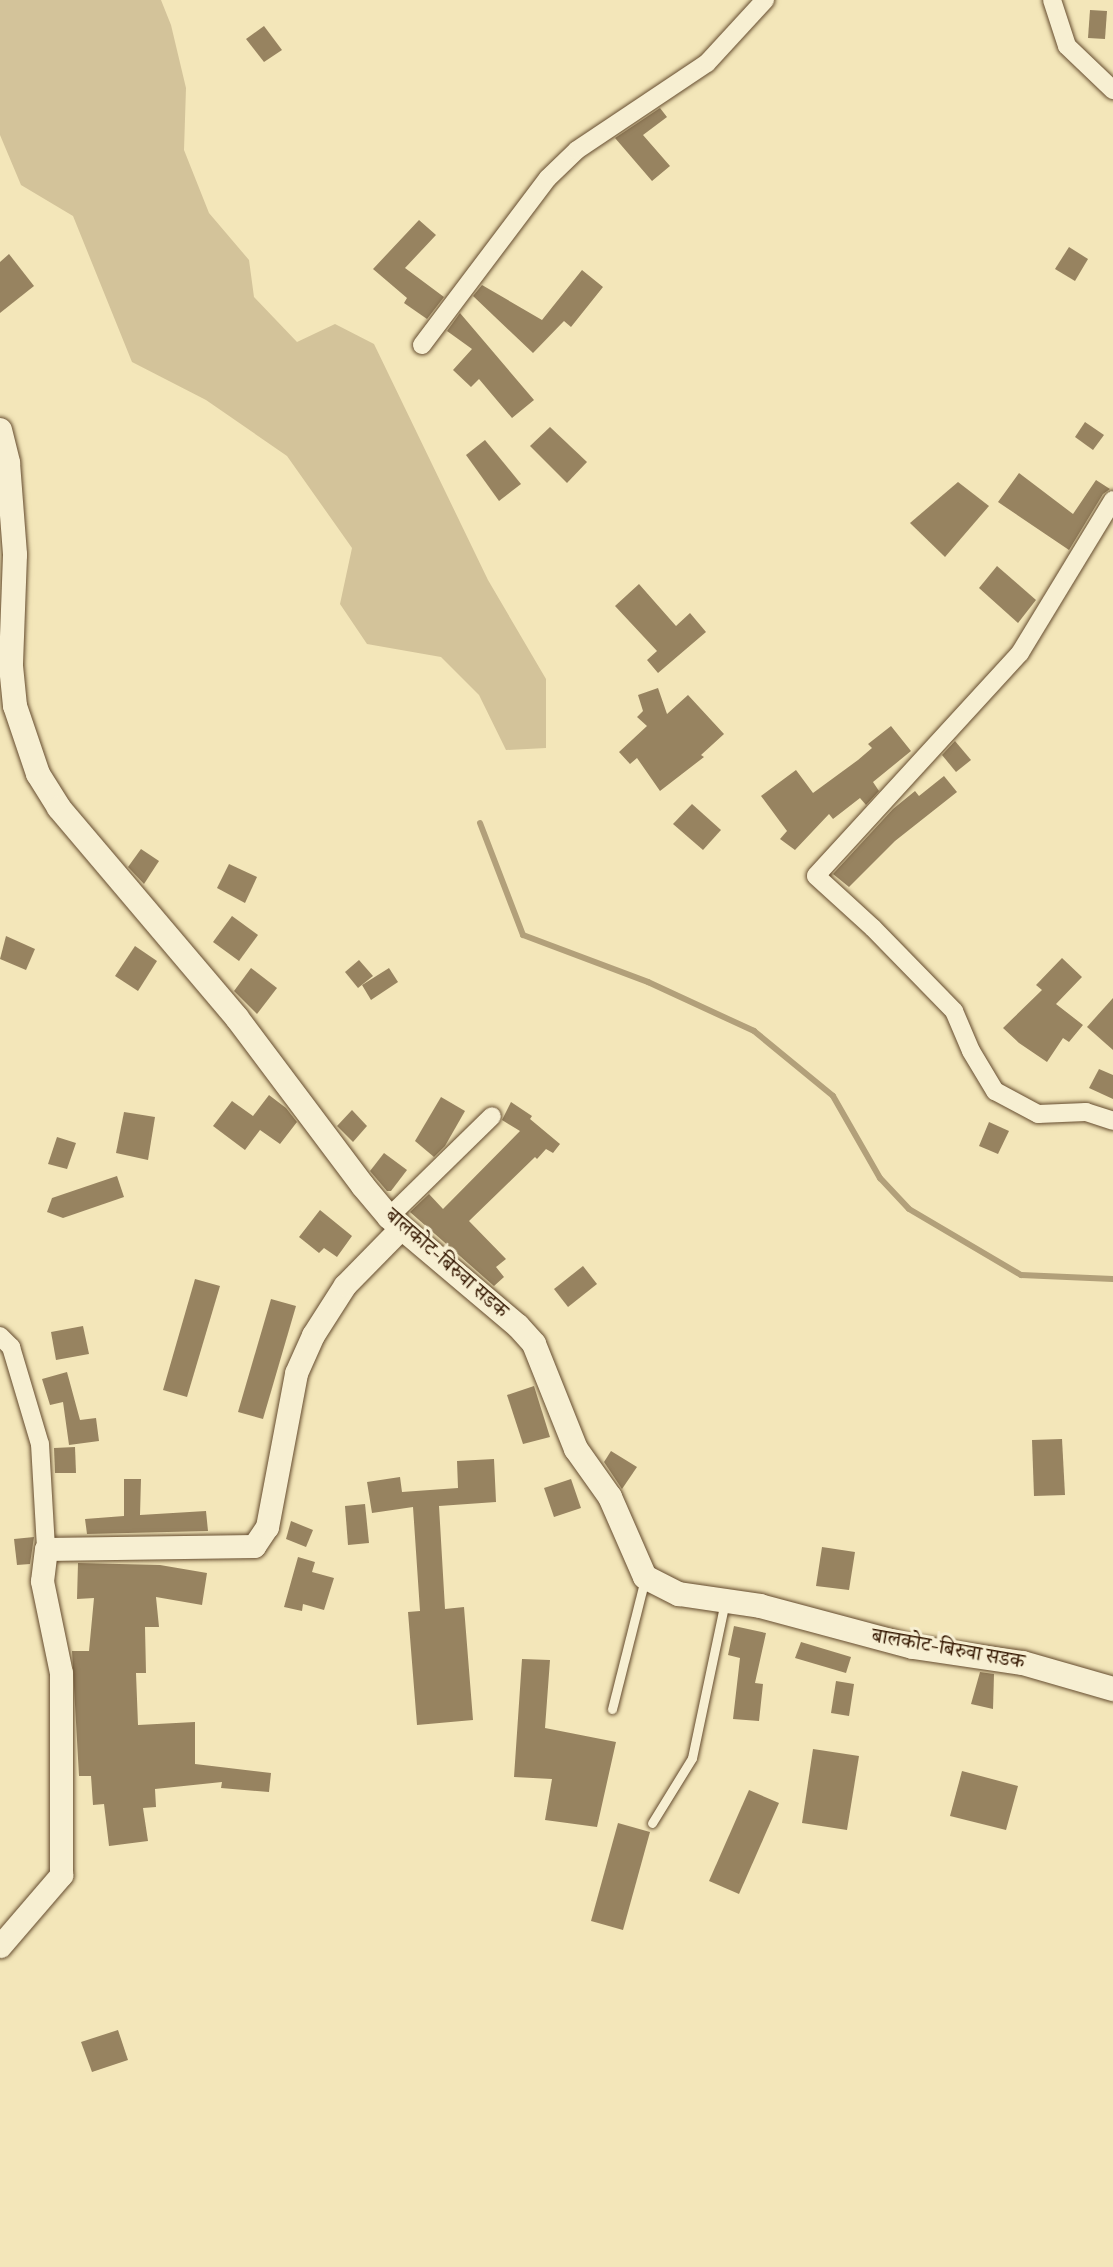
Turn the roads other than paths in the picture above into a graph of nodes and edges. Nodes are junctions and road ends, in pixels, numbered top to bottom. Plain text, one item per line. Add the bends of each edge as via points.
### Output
1 (765, 0) edge
2 (1052, 0) edge
3 (1113, 90) edge
4 (422, 345) dead end
5 (0, 430) edge
6 (1113, 500) edge
7 (492, 1116) dead end
8 (1113, 1121) edge
9 (395, 1223) junction
10 (0, 1336) edge
11 (46, 1549) junction
12 (645, 1577) junction
13 (726, 1601) junction
14 (1113, 1689) edge
15 (612, 1709) dead end
16 (652, 1823) dead end
17 (0, 1946) edge

1 - 4 street via 707,63 577,150 548,178
2 - 3 street via 1067,47
5 - 9 main road, बालकोट-बिरुवा सडक via 8,463 15,555 15,706 38,774 60,808 237,1018
6 - 8 street via 1014,661 816,876 954,1012 995,1091 1038,1114 1086,1112
7 - 9 street
9 - 11 street via 345,1285 313,1335 296,1373 267,1527 254,1546
9 - 12 main road, बालकोट-बिरुवा सडक via 534,1344 576,1449 610,1497
10 - 11 street via 11,1347 40,1444
11 - 17 street via 42,1581 61,1673 61,1875
12 - 13 main road, बालकोट-बिरुवा सडक via 679,1594
12 - 15 lane
13 - 14 main road, बालकोट-बिरुवा सडक via 912,1647 1023,1663
13 - 16 lane via 692,1758

